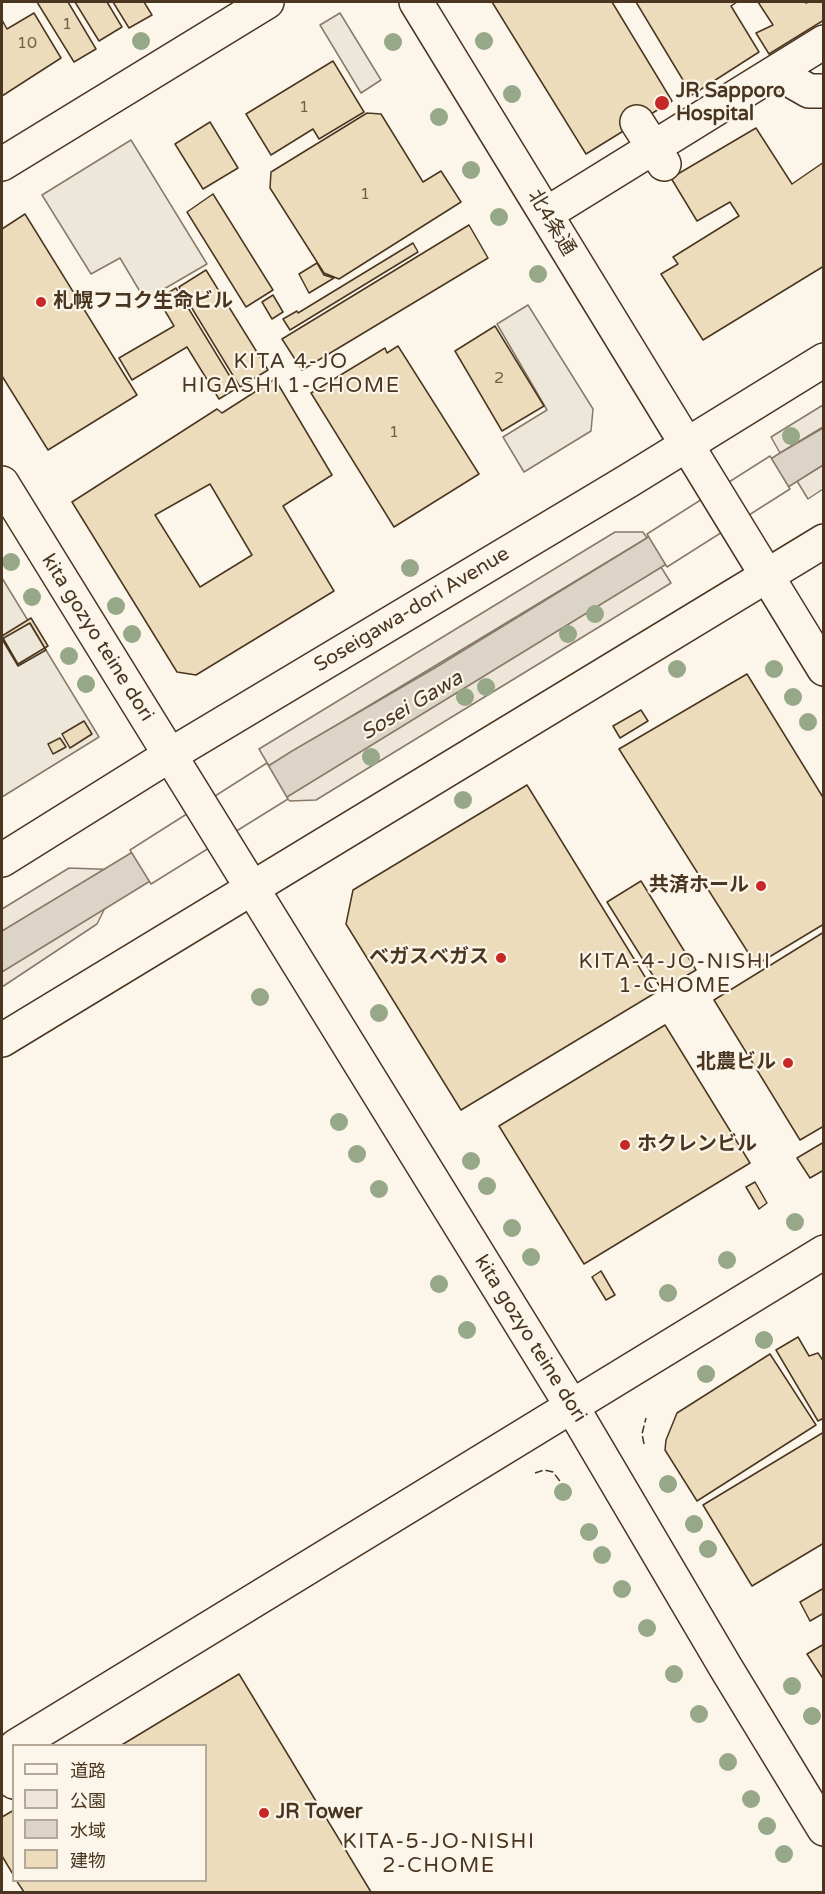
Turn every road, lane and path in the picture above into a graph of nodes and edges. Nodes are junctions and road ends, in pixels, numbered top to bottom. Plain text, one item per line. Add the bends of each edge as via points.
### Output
1 (267, 2) edge
2 (416, 2) edge
3 (824, 42) edge
4 (801, 80) edge
5 (2, 164) edge
6 (551, 223) junction
7 (824, 360) edge
8 (686, 444) junction
9 (2, 483) edge
10 (824, 541) edge
11 (767, 576) junction
12 (824, 669) edge
13 (170, 755) junction
14 (2, 860) edge
15 (251, 889) junction
16 (2, 1040) edge
17 (824, 1252) edge
18 (571, 1405) junction
19 (18, 1744) edge
20 (2, 1762) edge
21 (12, 1779) edge
22 (824, 1829) edge

1 - 5 main road
2 - 6 main road, 北4条通
3 - 4 main road
4 - 6 main road via 652,145
6 - 8 main road, 北4条通
7 - 8 main road, Soseigawa-dori Avenue
8 - 11 main road, 北4条通
8 - 13 main road, Soseigawa-dori Avenue
9 - 13 main road, kita gozyo teine dori
10 - 11 main road
11 - 12 main road
11 - 15 main road
13 - 14 main road, Soseigawa-dori Avenue
13 - 15 main road, kita gozyo teine dori
15 - 16 main road
15 - 18 main road, kita gozyo teine dori
17 - 18 main road
18 - 19 main road
18 - 22 main road, kita gozyo teine dori
20 - 21 main road

